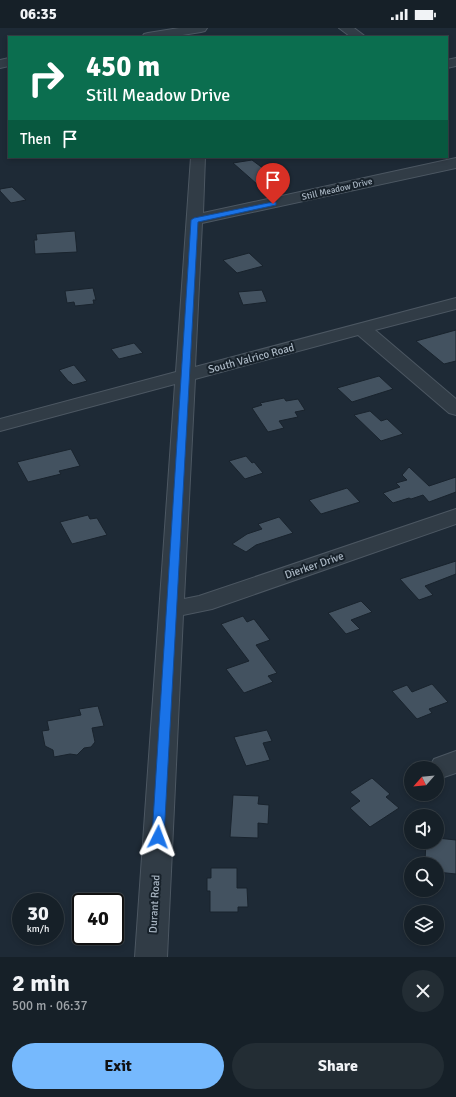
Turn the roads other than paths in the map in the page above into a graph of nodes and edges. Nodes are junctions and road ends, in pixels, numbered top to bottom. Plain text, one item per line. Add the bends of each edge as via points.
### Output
1 (201, 28) edge
2 (345, 28) edge
3 (154, 36) edge
4 (358, 36) edge
5 (198, 158) edge
6 (456, 163) edge
7 (194, 220) junction
8 (456, 303) edge
9 (362, 328) junction
10 (186, 375) junction
11 (456, 409) edge
12 (0, 425) edge
13 (456, 516) edge
14 (171, 610) junction
15 (151, 957) edge

1 - 3 street
2 - 4 street
5 - 7 street, Durant Road
6 - 7 street, Still Meadow Drive
7 - 10 street, Durant Road
8 - 9 street, South Valrico Road
9 - 10 street, South Valrico Road
9 - 11 street
10 - 12 street, South Valrico Road
10 - 14 street, Durant Road
13 - 14 street, Dierker Drive via 203,603
14 - 15 street, Durant Road

